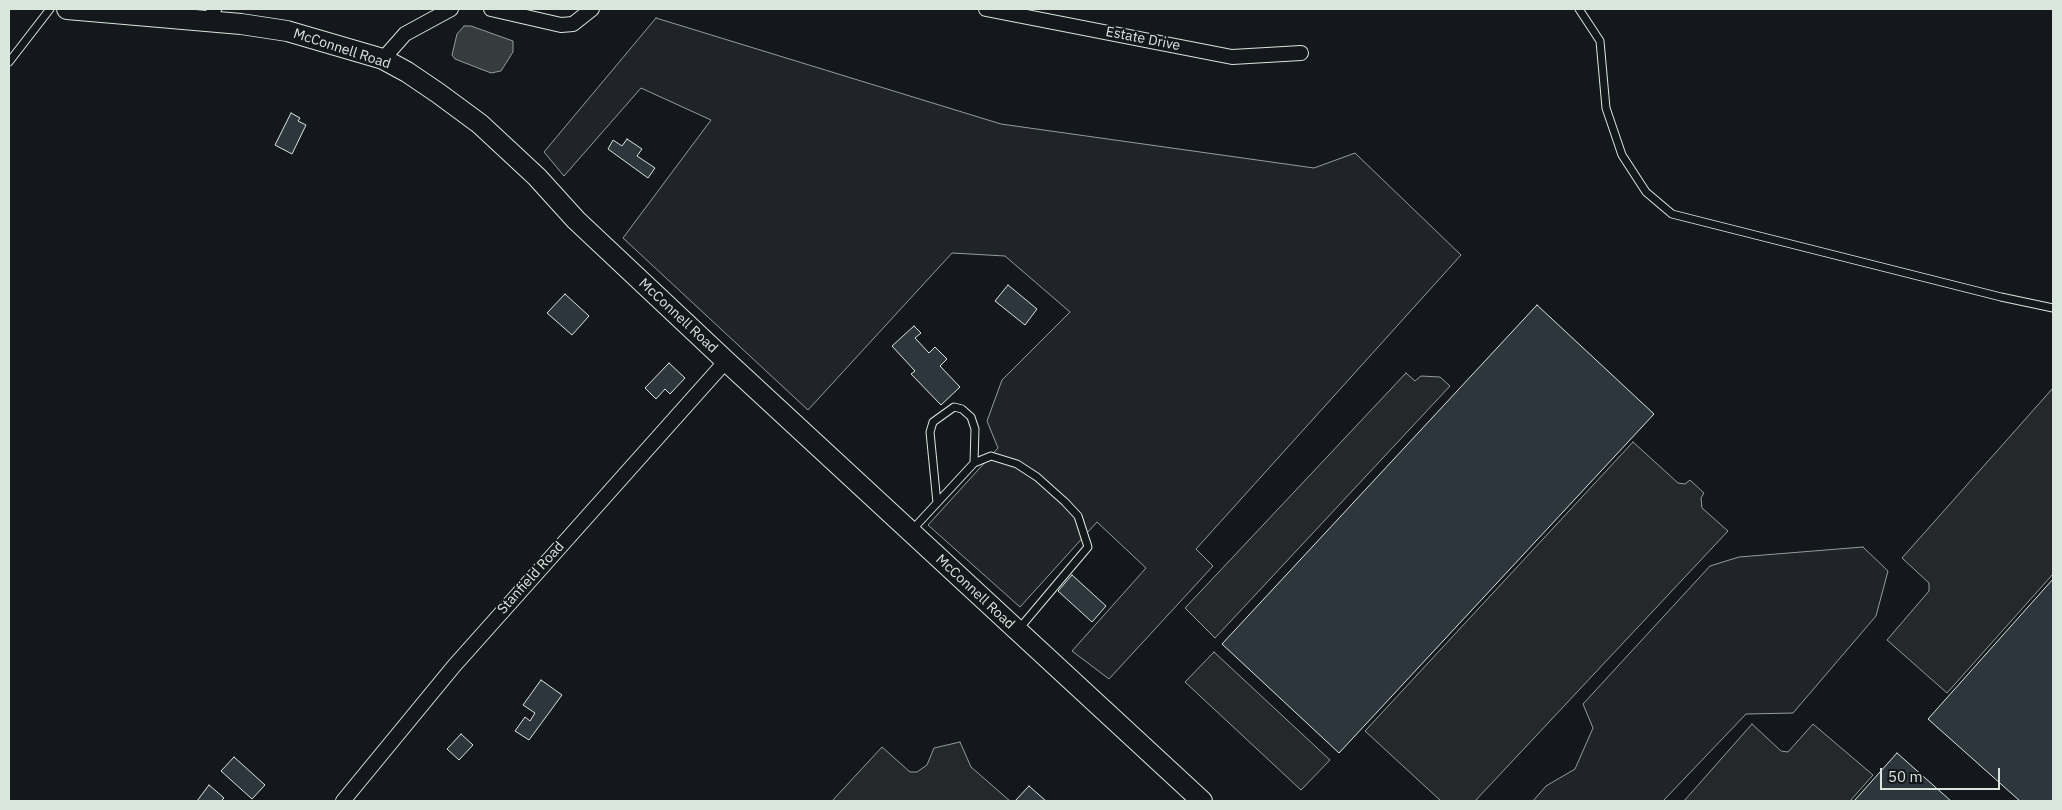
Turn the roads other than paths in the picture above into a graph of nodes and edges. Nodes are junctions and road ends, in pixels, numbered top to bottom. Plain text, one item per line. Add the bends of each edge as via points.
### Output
1 (50, 9) edge
2 (67, 9) edge
3 (451, 9) edge
4 (491, 9) edge
5 (592, 9) edge
6 (986, 9) edge
7 (1579, 9) edge
8 (1004, 11) edge
9 (212, 15) edge
10 (1301, 52) dead end
11 (383, 59) junction
12 (9, 62) edge
13 (2053, 308) edge
14 (726, 361) junction
15 (974, 462) junction
16 (937, 503) junction
17 (910, 532) junction
18 (1017, 631) junction
19 (343, 801) edge
20 (1202, 801) edge

1 - 12 lane
2 - 9 street, McConnell Road
3 - 11 street via 405,34
4 - 5 street via 561,25 573,24
6 - 8 street, Estate Drive
7 - 13 lane via 1600,41 1606,108 1622,155 1646,192 1672,214
8 - 10 street, Estate Drive via 1232,57
9 - 11 street, McConnell Road via 287,31
11 - 14 street, McConnell Road via 407,72 480,124 576,220
14 - 17 street, McConnell Road
14 - 19 street, Stanfield Road via 454,666
15 - 16 lane
15 - 16 lane via 976,429 971,417 954,407 933,422 930,432
15 - 18 lane via 991,456 1017,464 1038,477 1078,516 1088,547
16 - 17 lane
17 - 18 street, McConnell Road
18 - 20 street, McConnell Road

